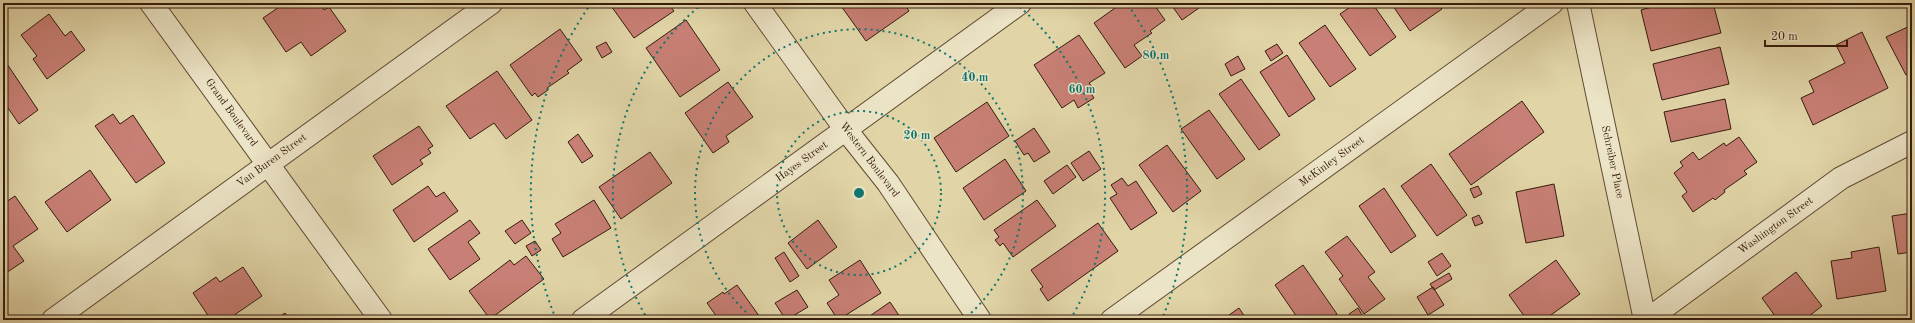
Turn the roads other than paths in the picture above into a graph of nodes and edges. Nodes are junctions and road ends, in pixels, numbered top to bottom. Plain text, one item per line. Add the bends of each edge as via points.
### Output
1 (151, 3) edge
2 (491, 3) edge
3 (755, 3) edge
4 (1020, 3) edge
5 (1552, 3) edge
6 (1578, 3) edge
7 (846, 130) junction
8 (1912, 142) edge
9 (268, 164) junction
10 (53, 320) edge
11 (381, 320) edge
12 (583, 320) edge
13 (980, 320) edge
14 (1112, 320) edge
15 (1646, 320) edge

1 - 9 street, Grand Boulevard
2 - 9 street, Van Buren Street
3 - 7 street, Western Boulevard
4 - 7 street, Hayes Street
5 - 14 street, McKinley Street
6 - 15 street, Schreiber Place
7 - 12 street, Hayes Street
7 - 13 street, Western Boulevard via 888,183
8 - 15 street, Washington Street via 1841,178
9 - 10 street, Van Buren Street
9 - 11 street, Grand Boulevard

